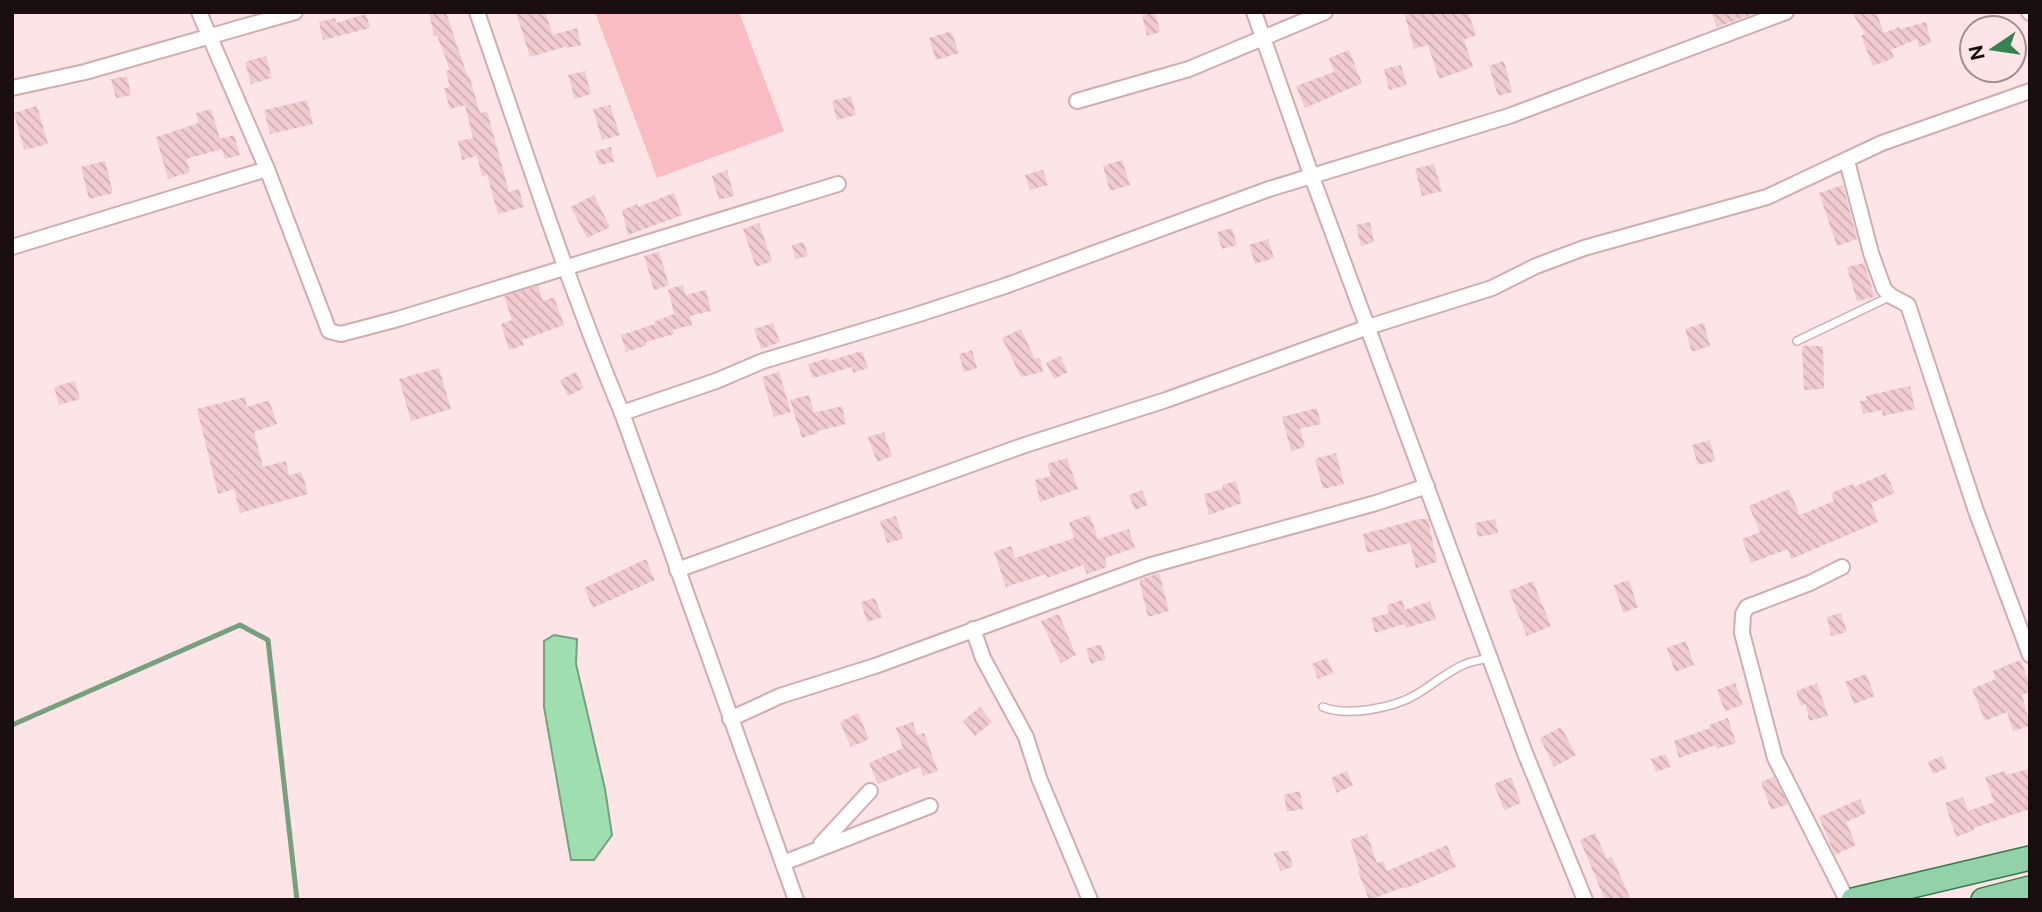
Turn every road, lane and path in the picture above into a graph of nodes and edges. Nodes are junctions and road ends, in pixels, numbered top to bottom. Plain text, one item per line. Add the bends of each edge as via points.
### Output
1 (199, 12) edge
2 (296, 12) edge
3 (477, 12) edge
4 (1254, 12) edge
5 (1325, 12) edge
6 (1786, 12) edge
7 (209, 36) junction
8 (1264, 37) junction
9 (12, 88) edge
10 (2030, 91) edge
11 (1077, 101) dead end
12 (1847, 161) junction
13 (267, 169) junction
14 (1312, 177) junction
15 (838, 184) dead end
16 (12, 247) edge
17 (565, 268) junction
18 (1891, 296) junction
19 (1368, 327) junction
20 (1797, 341) dead end
21 (622, 413) junction
22 (1427, 486) junction
23 (1842, 567) dead end
24 (677, 570) junction
25 (973, 629) junction
26 (2029, 651) edge
27 (1490, 658) junction
28 (1323, 706) dead end
29 (730, 719) junction
30 (870, 791) dead end
31 (930, 806) dead end
32 (817, 848) junction
33 (2030, 858) edge
34 (783, 863) junction
35 (2030, 888) edge
36 (796, 900) edge
37 (1090, 900) edge
38 (1585, 900) edge
39 (1847, 900) edge
40 (1853, 900) edge
41 (1983, 900) edge

1 - 7 street
2 - 7 street
3 - 17 street
4 - 8 street
5 - 8 street
6 - 14 street via 1510,116
7 - 9 street
7 - 13 street
8 - 11 street via 1189,69
8 - 14 street
10 - 12 street via 1882,143
12 - 18 street via 1871,253
12 - 19 street via 1767,197 1584,248 1492,288
13 - 16 street
13 - 17 street via 329,331 341,334 398,319
14 - 19 street
14 - 21 street via 1004,286 763,361
15 - 17 street
17 - 21 street
18 - 20 lane
18 - 26 street via 1908,305 1976,512
19 - 22 street
19 - 24 street
21 - 24 street
22 - 25 street via 1148,566
22 - 27 street
23 - 39 street via 1747,607 1741,624 1775,758
24 - 29 street
25 - 29 street via 780,696
25 - 37 street via 983,658 1026,737
27 - 28 lane via 1463,665 1413,697 1390,704 1357,712 1335,712
27 - 38 street
29 - 34 street
30 - 32 street
31 - 32 street
32 - 34 street
33 - 40 main road
34 - 36 street
35 - 41 main road

